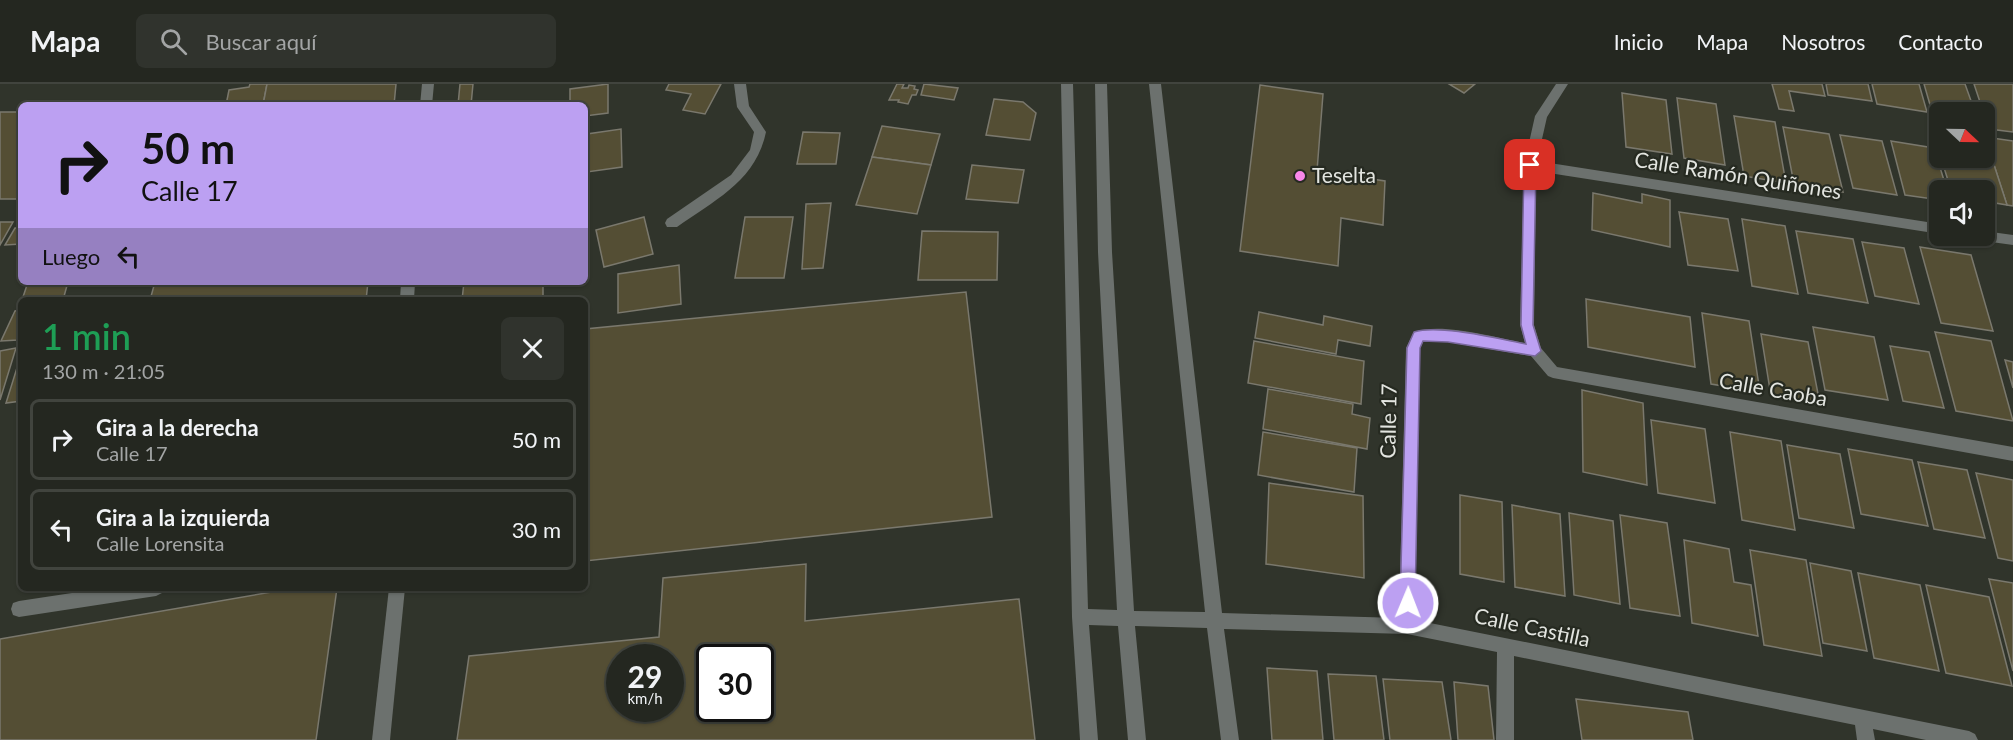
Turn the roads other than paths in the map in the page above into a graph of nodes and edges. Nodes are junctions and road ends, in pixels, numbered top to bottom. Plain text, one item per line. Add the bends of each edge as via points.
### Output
1 (428, 84) edge
2 (740, 84) edge
3 (1067, 84) edge
4 (1101, 84) edge
5 (1155, 84) edge
6 (1562, 84) edge
7 (426, 102) edge
8 (1530, 165) junction
9 (672, 223) dead end
10 (1929, 227) edge
11 (1995, 238) edge
12 (2013, 240) edge
13 (1535, 351) junction
14 (2013, 454) edge
15 (136, 591) edge
16 (397, 591) edge
17 (19, 609) dead end
18 (1080, 617) junction
19 (1126, 618) junction
20 (1212, 622) junction
21 (1407, 626) junction
22 (1505, 646) junction
23 (1862, 718) junction
24 (381, 740) edge
25 (1089, 740) edge
26 (1137, 740) edge
27 (1230, 740) edge
28 (1505, 740) edge
29 (1866, 740) edge
30 (1969, 740) edge

1 - 7 street
2 - 9 street via 743,107 760,132 756,152 736,178
3 - 18 street
4 - 19 street via 1105,252
5 - 20 street via 1172,211
6 - 8 street via 1541,116
8 - 10 street, Calle Ramón Quiñones
8 - 13 street via 1527,325
11 - 12 street
13 - 14 street, Calle Caoba via 1554,372
13 - 21 street, Calle 17 via 1448,336 1419,336 1413,348
15 - 17 street
16 - 24 street
18 - 19 street, Calle Castilla
18 - 25 street
19 - 20 street, Calle Castilla
19 - 26 street
20 - 21 street, Calle Castilla
20 - 27 street
21 - 22 street, Calle Castilla
22 - 23 street, Calle Castilla
22 - 28 street
23 - 29 street
23 - 30 street, Calle Castilla

